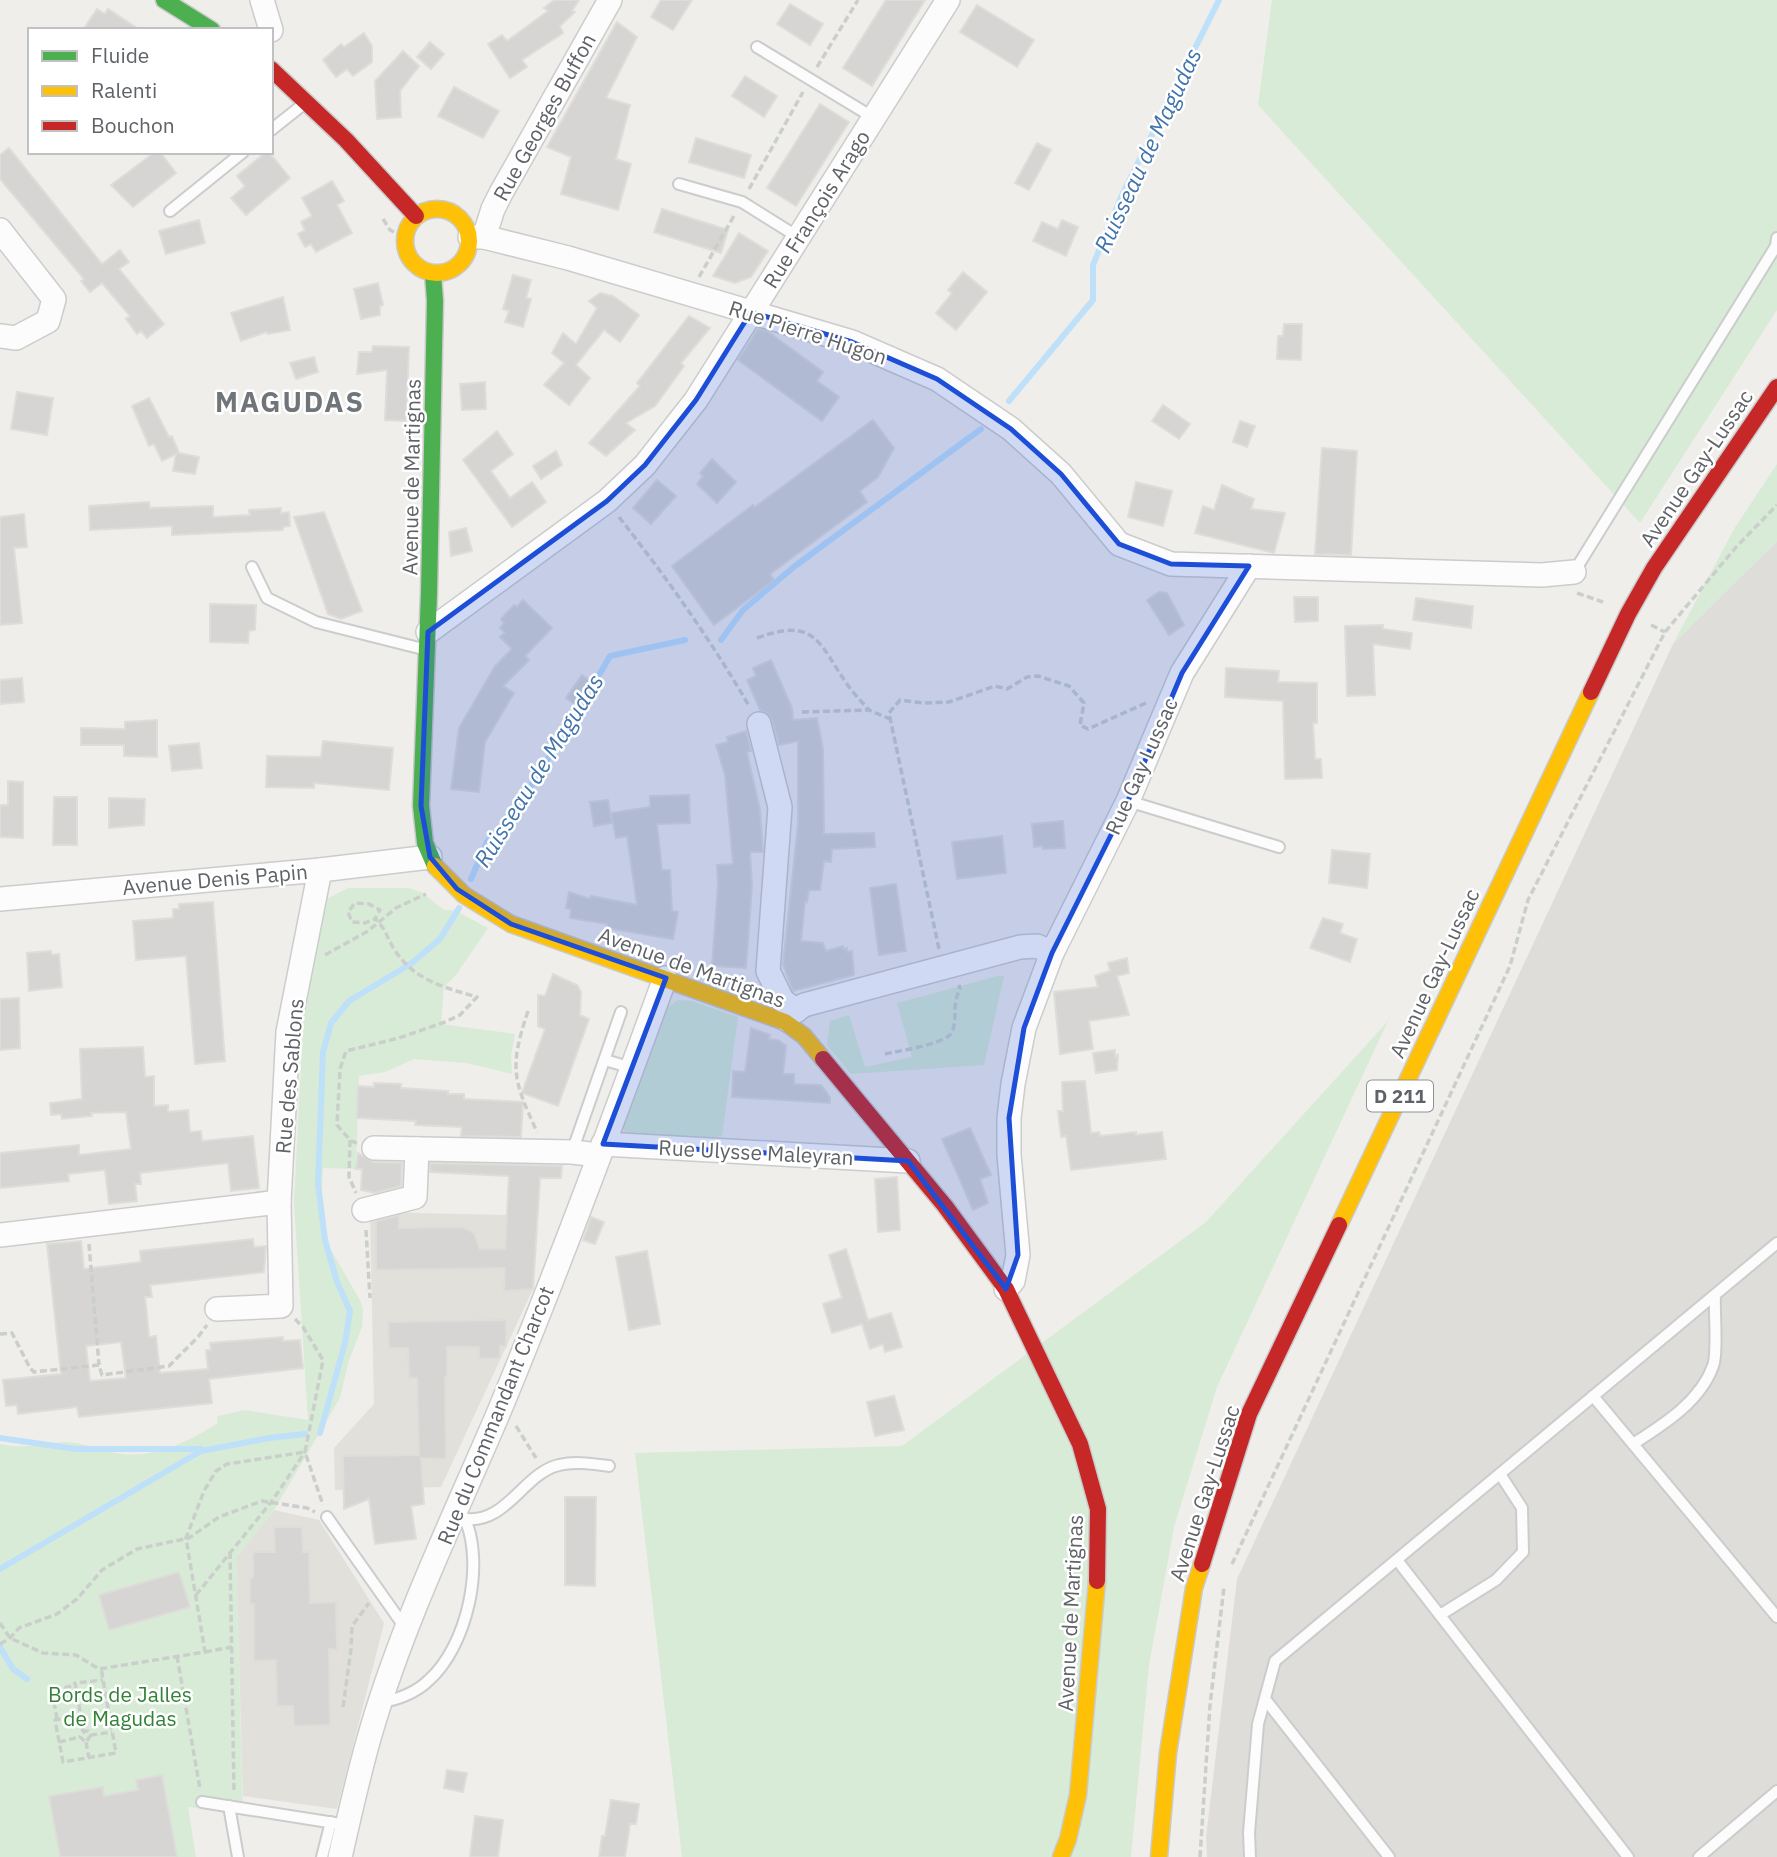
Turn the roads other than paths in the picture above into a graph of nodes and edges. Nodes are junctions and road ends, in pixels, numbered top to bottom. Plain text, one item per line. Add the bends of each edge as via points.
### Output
1 (164, 0) edge
2 (262, 0) edge
3 (610, 0) edge
4 (948, 0) edge
5 (209, 28) edge
6 (270, 28) edge
7 (757, 47) dead end
8 (273, 71) edge
9 (308, 101) junction
10 (874, 118) junction
11 (273, 128) edge
12 (241, 154) edge
13 (679, 184) dead end
14 (170, 211) dead end
15 (416, 216) junction
16 (0, 230) edge
17 (477, 237) junction
18 (798, 237) junction
19 (1777, 238) edge
20 (433, 274) junction
21 (751, 312) junction
22 (0, 336) edge
23 (1777, 387) edge
24 (1249, 566) junction
25 (252, 567) dead end
26 (1574, 572) joint
27 (428, 641) junction
28 (759, 724) road end
29 (1128, 801) junction
30 (1279, 847) dead end
31 (430, 857) junction
32 (320, 870) junction
33 (0, 899) edge
34 (1052, 953) junction
35 (665, 978) junction
36 (621, 1012) dead end
37 (791, 1016) junction
38 (604, 1060) junction
39 (632, 1068) junction
40 (374, 1148) road end
41 (418, 1149) junction
42 (601, 1150) junction
43 (572, 1152) junction
44 (908, 1161) junction
45 (279, 1202) junction
46 (364, 1210) dead end
47 (0, 1235) edge
48 (1777, 1243) edge
49 (1006, 1289) junction
50 (1715, 1295) junction
51 (217, 1309) road end
52 (1593, 1396) junction
53 (1633, 1444) junction
54 (609, 1466) dead end
55 (1500, 1474) junction
56 (327, 1517) road end
57 (459, 1517) junction
58 (1397, 1560) junction
59 (1440, 1615) junction
60 (1777, 1617) edge
61 (407, 1630) junction
62 (1265, 1699) junction
63 (381, 1702) junction
64 (1777, 1791) edge
65 (202, 1802) road end
66 (232, 1807) junction
67 (339, 1824) junction
68 (239, 1857) edge
69 (323, 1857) edge
70 (340, 1857) edge
71 (1061, 1857) edge
72 (1159, 1857) edge
73 (1250, 1857) edge
74 (1389, 1857) edge
75 (1628, 1857) edge
76 (1699, 1857) edge

1 - 5 street
2 - 6 street
3 - 17 street, Rue Georges Buffon
4 - 10 street, Rue François Arago
7 - 10 lane
8 - 9 street
9 - 11 lane
9 - 15 street
10 - 18 street, Rue François Arago
12 - 14 lane
13 - 18 lane via 742,202
15 - 17 street via 444,209 462,219
15 - 20 street via 405,234 405,245 414,264
16 - 22 street via 54,299 48,321 16,338
17 - 20 street via 460,265
17 - 21 street, Rue Pierre Hugon via 568,258
18 - 21 street, Rue François Arago
19 - 26 lane
20 - 27 street, Avenue de Martignas
21 - 24 street, Rue Pierre Hugon via 852,342 937,379 1011,429 1061,474 1119,544 1171,564
21 - 27 street, Rue François Arago via 696,400 645,465 607,501
23 - 72 street, Avenue Gay-Lussac / D 211 via 1654,568 1628,614 1249,1414 1194,1588 1168,1753
24 - 26 street via 1542,575
24 - 29 street, Rue Gay Lussac via 1182,673
25 - 27 lane via 267,598 316,622
27 - 31 street, Avenue de Martignas via 421,806
28 - 37 street via 780,807 768,971
29 - 30 lane
29 - 34 street, Rue Gay Lussac
31 - 32 street, Avenue Denis Papin
31 - 35 street, Avenue de Martignas via 475,904 511,924
32 - 33 street, Avenue Denis Papin
32 - 45 street, Rue des Sablons via 288,1032
34 - 37 street via 1037,946 1020,947 804,1005
34 - 49 street, Rue Gay Lussac via 1024,1028 1013,1084 1009,1154 1018,1255 1013,1281
35 - 37 street, Avenue de Martignas
35 - 39 street, Rue du Commandant Charcot
36 - 38 lane
37 - 44 street, Avenue de Martignas
38 - 39 lane
38 - 43 lane
39 - 42 street, Rue du Commandant Charcot
40 - 41 street, Rue Ulysse Maleyran
41 - 43 street, Rue Ulysse Maleyran
41 - 46 street via 415,1197
42 - 43 street, Rue Ulysse Maleyran
42 - 44 street, Rue Ulysse Maleyran
42 - 57 street, Rue du Commandant Charcot
44 - 49 street, Avenue de Martignas
45 - 47 street
45 - 51 street, Rue des Sablons via 281,1306
48 - 50 lane
49 - 71 street, Avenue de Martignas via 1080,1444 1098,1509 1098,1565 1078,1795
50 - 52 lane
50 - 53 lane via 1714,1364 1696,1395 1669,1421
52 - 53 lane
52 - 55 lane
53 - 60 lane
54 - 57 lane via 559,1465 505,1507 482,1518
55 - 58 lane
55 - 59 lane via 1522,1508 1523,1552 1496,1580
56 - 61 lane
57 - 61 street, Rue du Commandant Charcot
57 - 63 lane via 472,1536 473,1578 464,1623 446,1660 429,1681 397,1700
58 - 59 lane
58 - 62 lane via 1275,1661
59 - 75 lane
61 - 63 street, Rue du Commandant Charcot
62 - 73 lane via 1258,1724
62 - 74 lane
63 - 67 street, Rue du Commandant Charcot
64 - 76 lane
65 - 66 lane
66 - 67 lane
66 - 68 lane
67 - 69 lane
67 - 70 street, Rue du Commandant Charcot

